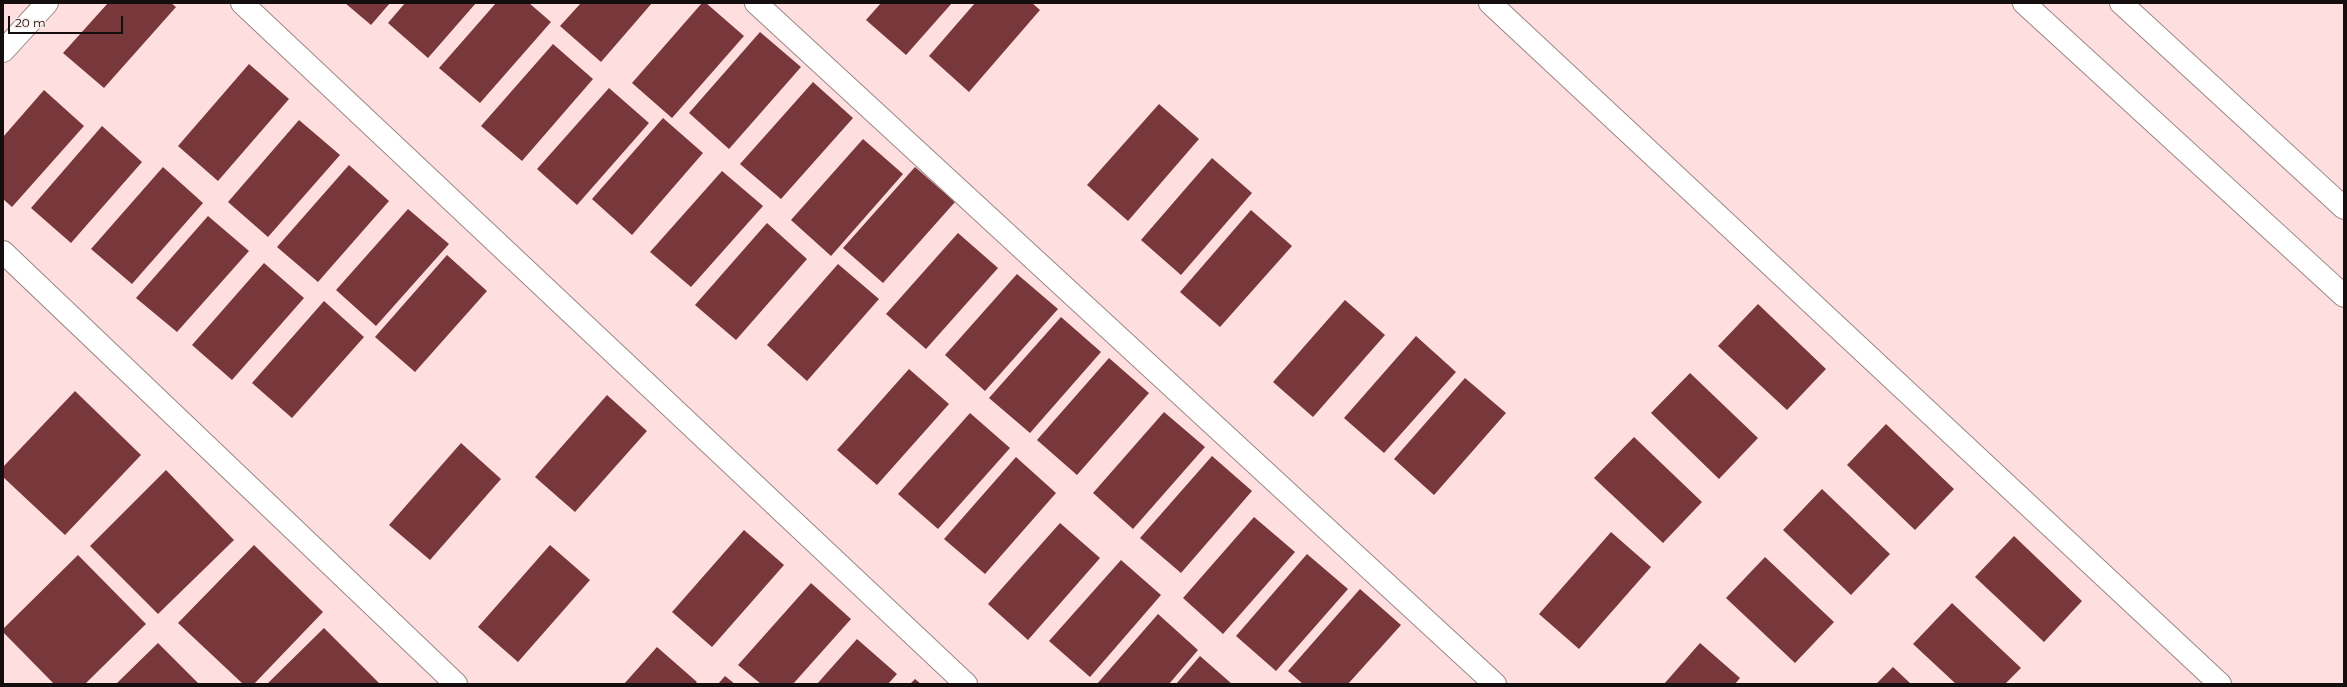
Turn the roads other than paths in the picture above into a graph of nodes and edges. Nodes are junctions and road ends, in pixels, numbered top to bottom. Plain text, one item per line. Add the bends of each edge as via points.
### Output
1 (47, 3) edge
2 (242, 3) edge
3 (756, 3) edge
4 (1490, 3) edge
5 (2024, 3) edge
6 (2121, 3) edge
7 (3, 52) edge
8 (2344, 208) edge
9 (3, 252) edge
10 (2344, 296) edge
11 (456, 684) edge
12 (966, 684) edge
13 (1495, 684) edge
14 (2220, 684) edge

1 - 7 street
2 - 12 street
3 - 13 street
4 - 14 street
5 - 10 street
6 - 8 street
9 - 11 street

